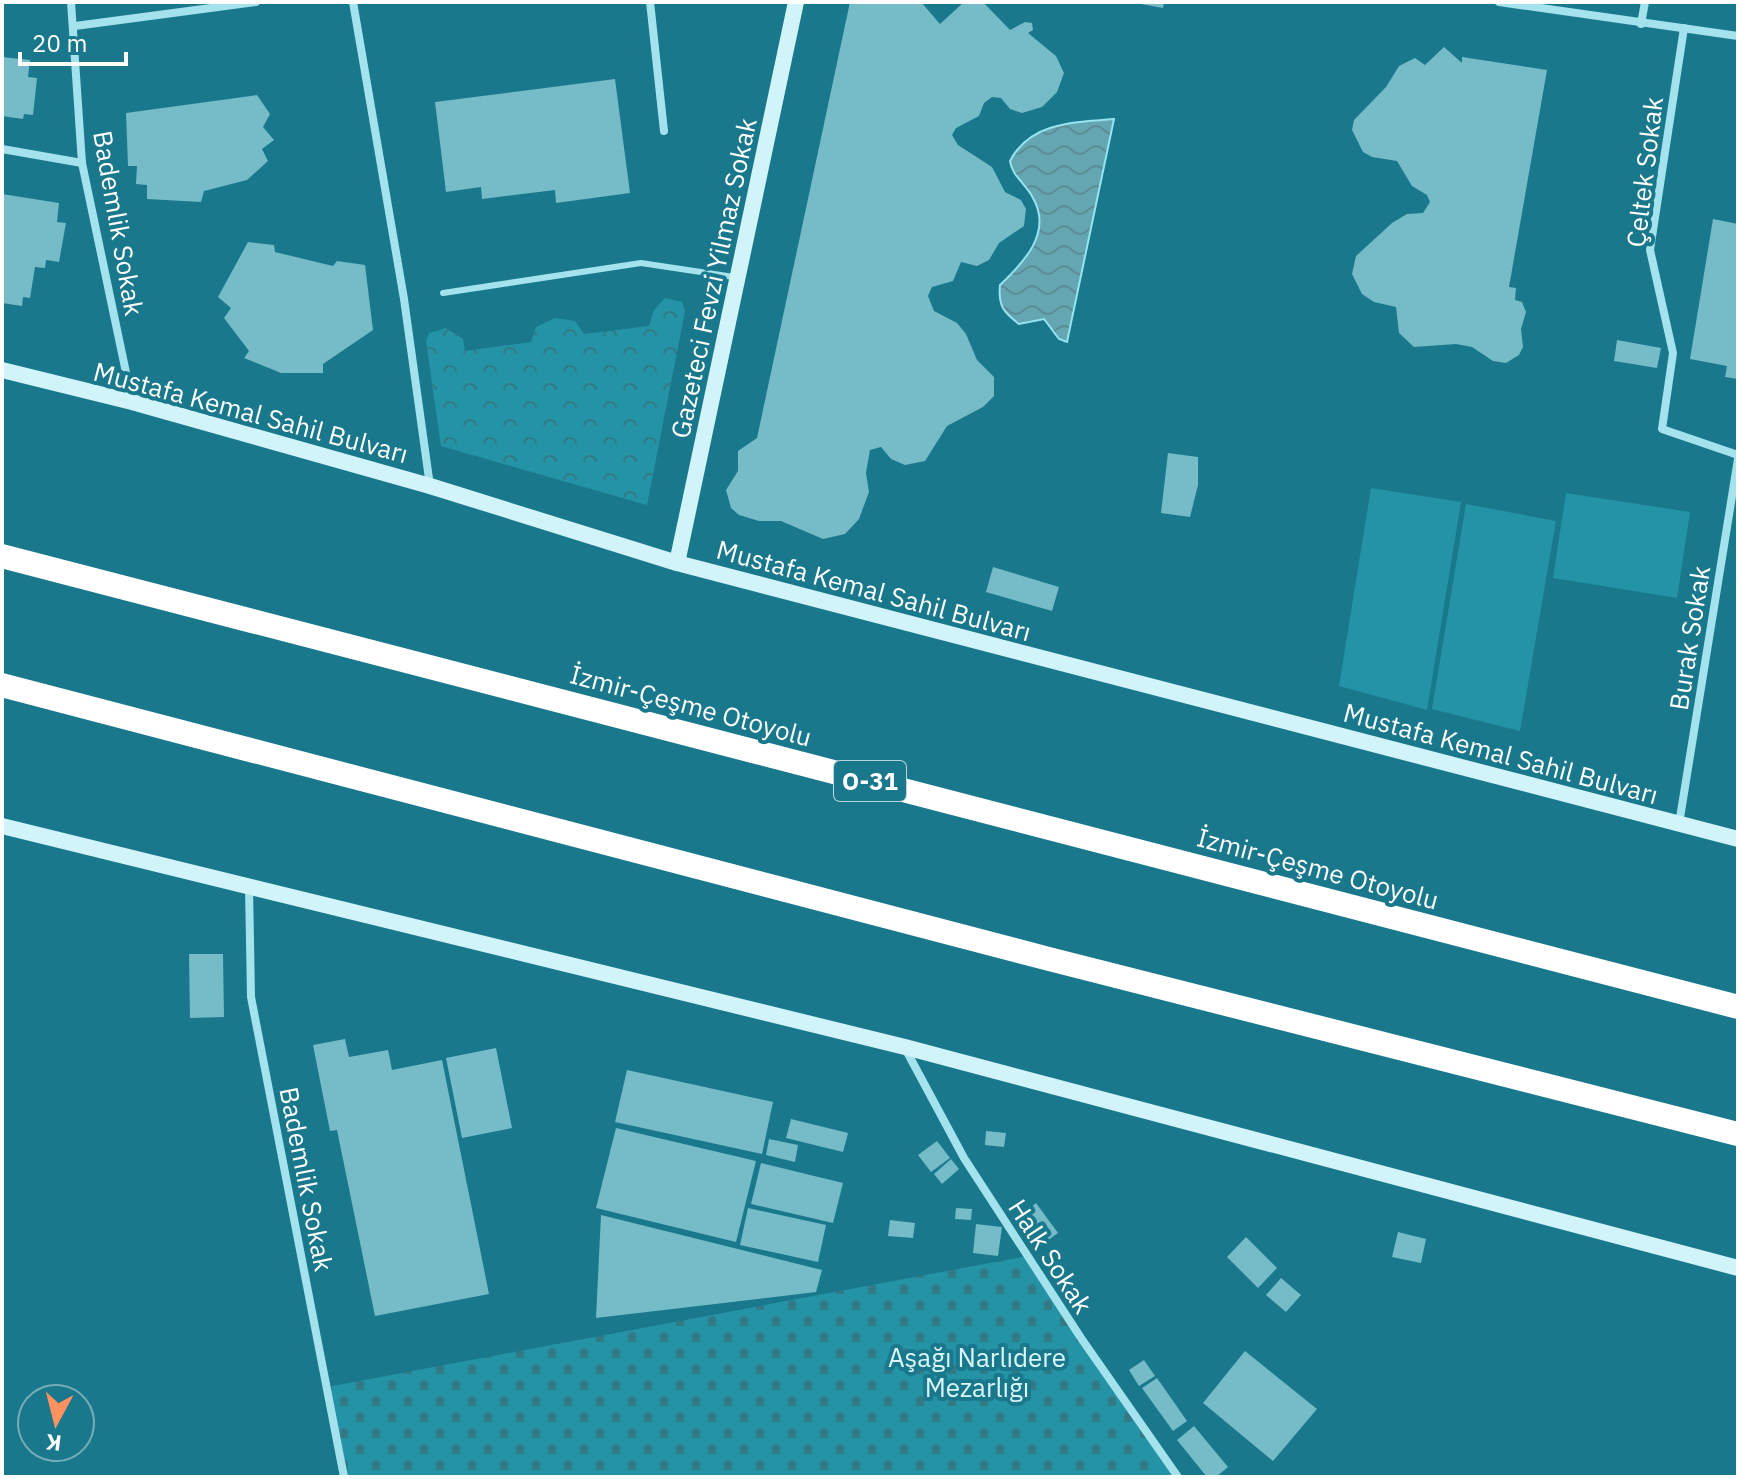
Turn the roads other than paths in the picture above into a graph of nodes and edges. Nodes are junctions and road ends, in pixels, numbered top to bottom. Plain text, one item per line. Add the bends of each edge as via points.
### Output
1 (71, 2) edge
2 (256, 2) edge
3 (353, 2) edge
4 (650, 2) edge
5 (796, 2) edge
6 (1499, 2) edge
7 (1645, 2) edge
8 (1641, 24) junction
9 (75, 26) junction
10 (1684, 28) junction
11 (1738, 36) edge
12 (664, 131) dead end
13 (2, 149) edge
14 (82, 163) junction
15 (738, 278) junction
16 (443, 293) dead end
17 (2, 370) edge
18 (132, 402) junction
19 (1738, 457) edge
20 (430, 486) junction
21 (2, 556) edge
22 (677, 563) junction
23 (2, 685) edge
24 (1679, 824) junction
25 (2, 826) edge
26 (1738, 839) edge
27 (249, 886) junction
28 (1738, 1007) edge
29 (905, 1047) junction
30 (1738, 1134) edge
31 (1738, 1268) edge
32 (344, 1477) edge
33 (1178, 1477) edge

1 - 9 street, Bademlik Sokak
2 - 9 street
3 - 20 street
4 - 12 street
5 - 15 street, Gazeteci Fevzi Yilmaz Sokak
6 - 8 street
7 - 8 street
8 - 10 street
9 - 14 street, Bademlik Sokak
10 - 11 street
10 - 19 street, Çeltek Sokak via 1650,250 1673,353 1662,429
13 - 14 street
14 - 18 street, Bademlik Sokak
15 - 16 lane via 641,263
15 - 22 street, Gazeteci Fevzi Yilmaz Sokak
17 - 18 street, Mustafa Kemal Sahil Bulvarı
18 - 20 street, Mustafa Kemal Sahil Bulvarı
19 - 24 street, Burak Sokak
20 - 22 street, Mustafa Kemal Sahil Bulvarı
21 - 28 highway, İzmir-Çeşme Otoyolu / O-31
22 - 24 street, Mustafa Kemal Sahil Bulvarı
23 - 30 highway
24 - 26 street, Mustafa Kemal Sahil Bulvarı
25 - 27 street
27 - 29 street
27 - 32 street, Bademlik Sokak via 251,997
29 - 31 street
29 - 33 street, Halk Sokak via 964,1158

